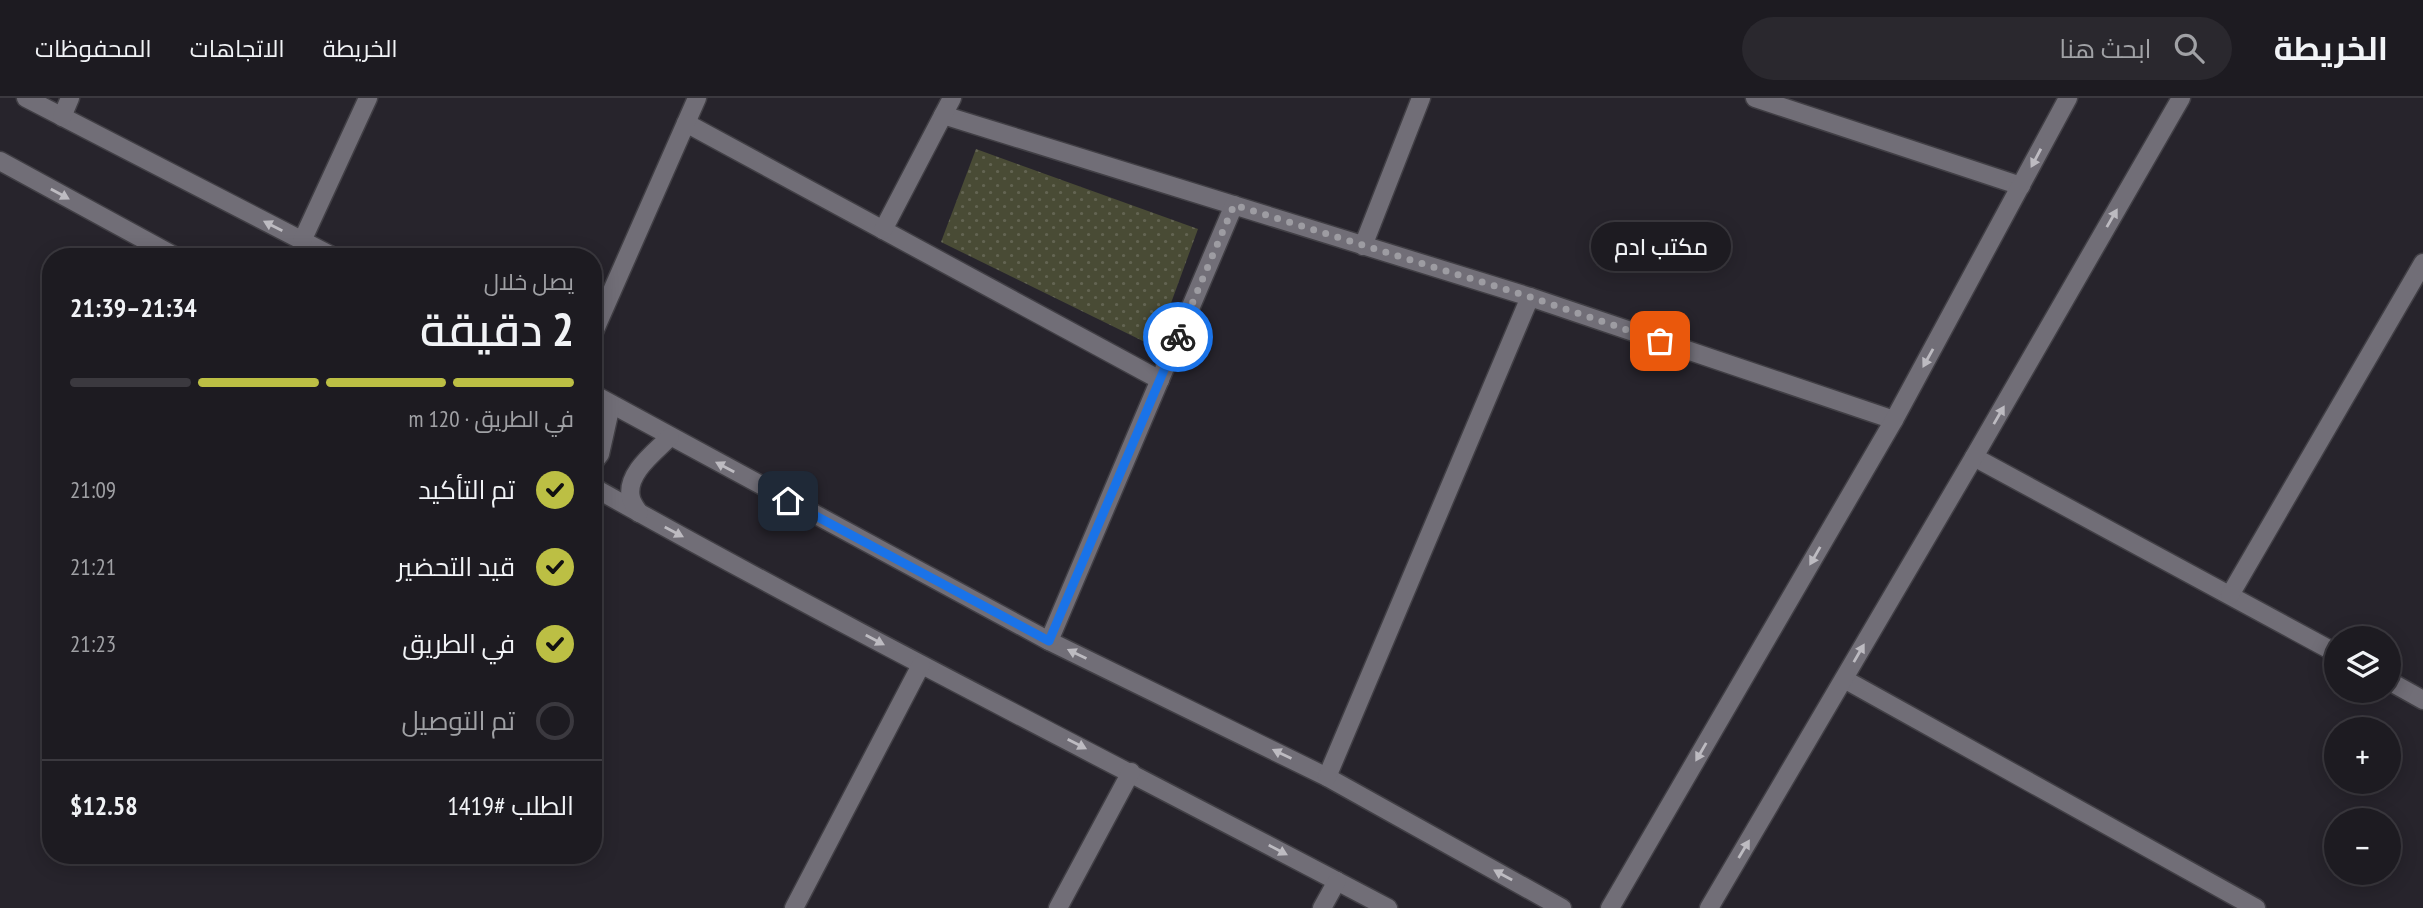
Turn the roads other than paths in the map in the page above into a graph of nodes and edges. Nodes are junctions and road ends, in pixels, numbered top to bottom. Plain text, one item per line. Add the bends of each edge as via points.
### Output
1 (26, 98) edge
2 (70, 98) edge
3 (368, 98) edge
4 (697, 98) edge
5 (952, 98) edge
6 (1421, 98) edge
7 (1755, 98) edge
8 (2068, 98) edge
9 (2181, 98) edge
10 (943, 115) junction
11 (62, 117) junction
12 (686, 123) junction
13 (0, 161) edge
14 (2021, 186) junction
15 (1234, 205) junction
16 (883, 230) junction
17 (302, 241) junction
18 (1363, 246) junction
19 (160, 248) edge
20 (316, 248) edge
21 (2423, 262) edge
22 (1530, 297) junction
23 (602, 314) edge
24 (1160, 380) junction
25 (602, 400) edge
26 (611, 405) junction
27 (1894, 420) junction
28 (670, 437) junction
29 (602, 445) edge
30 (1974, 457) junction
31 (602, 492) edge
32 (639, 513) junction
33 (2230, 595) junction
34 (1049, 641) junction
35 (2324, 646) edge
36 (920, 665) junction
37 (1844, 679) junction
38 (2401, 687) edge
39 (2423, 699) edge
40 (1132, 772) junction
41 (1327, 776) junction
42 (1336, 881) junction
43 (794, 908) edge
44 (1058, 908) edge
45 (1322, 908) edge
46 (1388, 908) edge
47 (1562, 908) edge
48 (1610, 908) edge
49 (1709, 908) edge
50 (2256, 908) edge

1 - 11 street
2 - 11 street
3 - 17 street
4 - 12 street
5 - 10 street
6 - 18 street
7 - 14 street
8 -> 14 street
30 -> 9 street
10 - 15 street
10 - 16 street
17 -> 11 street
12 - 16 street
12 - 23 street
13 -> 19 street
14 -> 27 street
15 - 18 street
15 - 24 street
16 - 24 street
17 - 20 street
18 - 22 street
21 - 33 street
22 - 27 street
22 - 41 street
24 - 34 street
25 - 26 street
26 - 28 street
26 - 29 street
27 -> 48 street
28 - 32 street via 634,477 631,498
34 -> 28 street
30 - 33 street
37 -> 30 street
31 - 32 street
32 -> 36 street
33 - 35 street
41 -> 34 street
36 -> 40 street
36 - 43 street
49 -> 37 street
37 - 50 street
38 - 39 street
40 -> 42 street
40 - 44 street
47 -> 41 street
42 - 45 street
42 - 46 street

